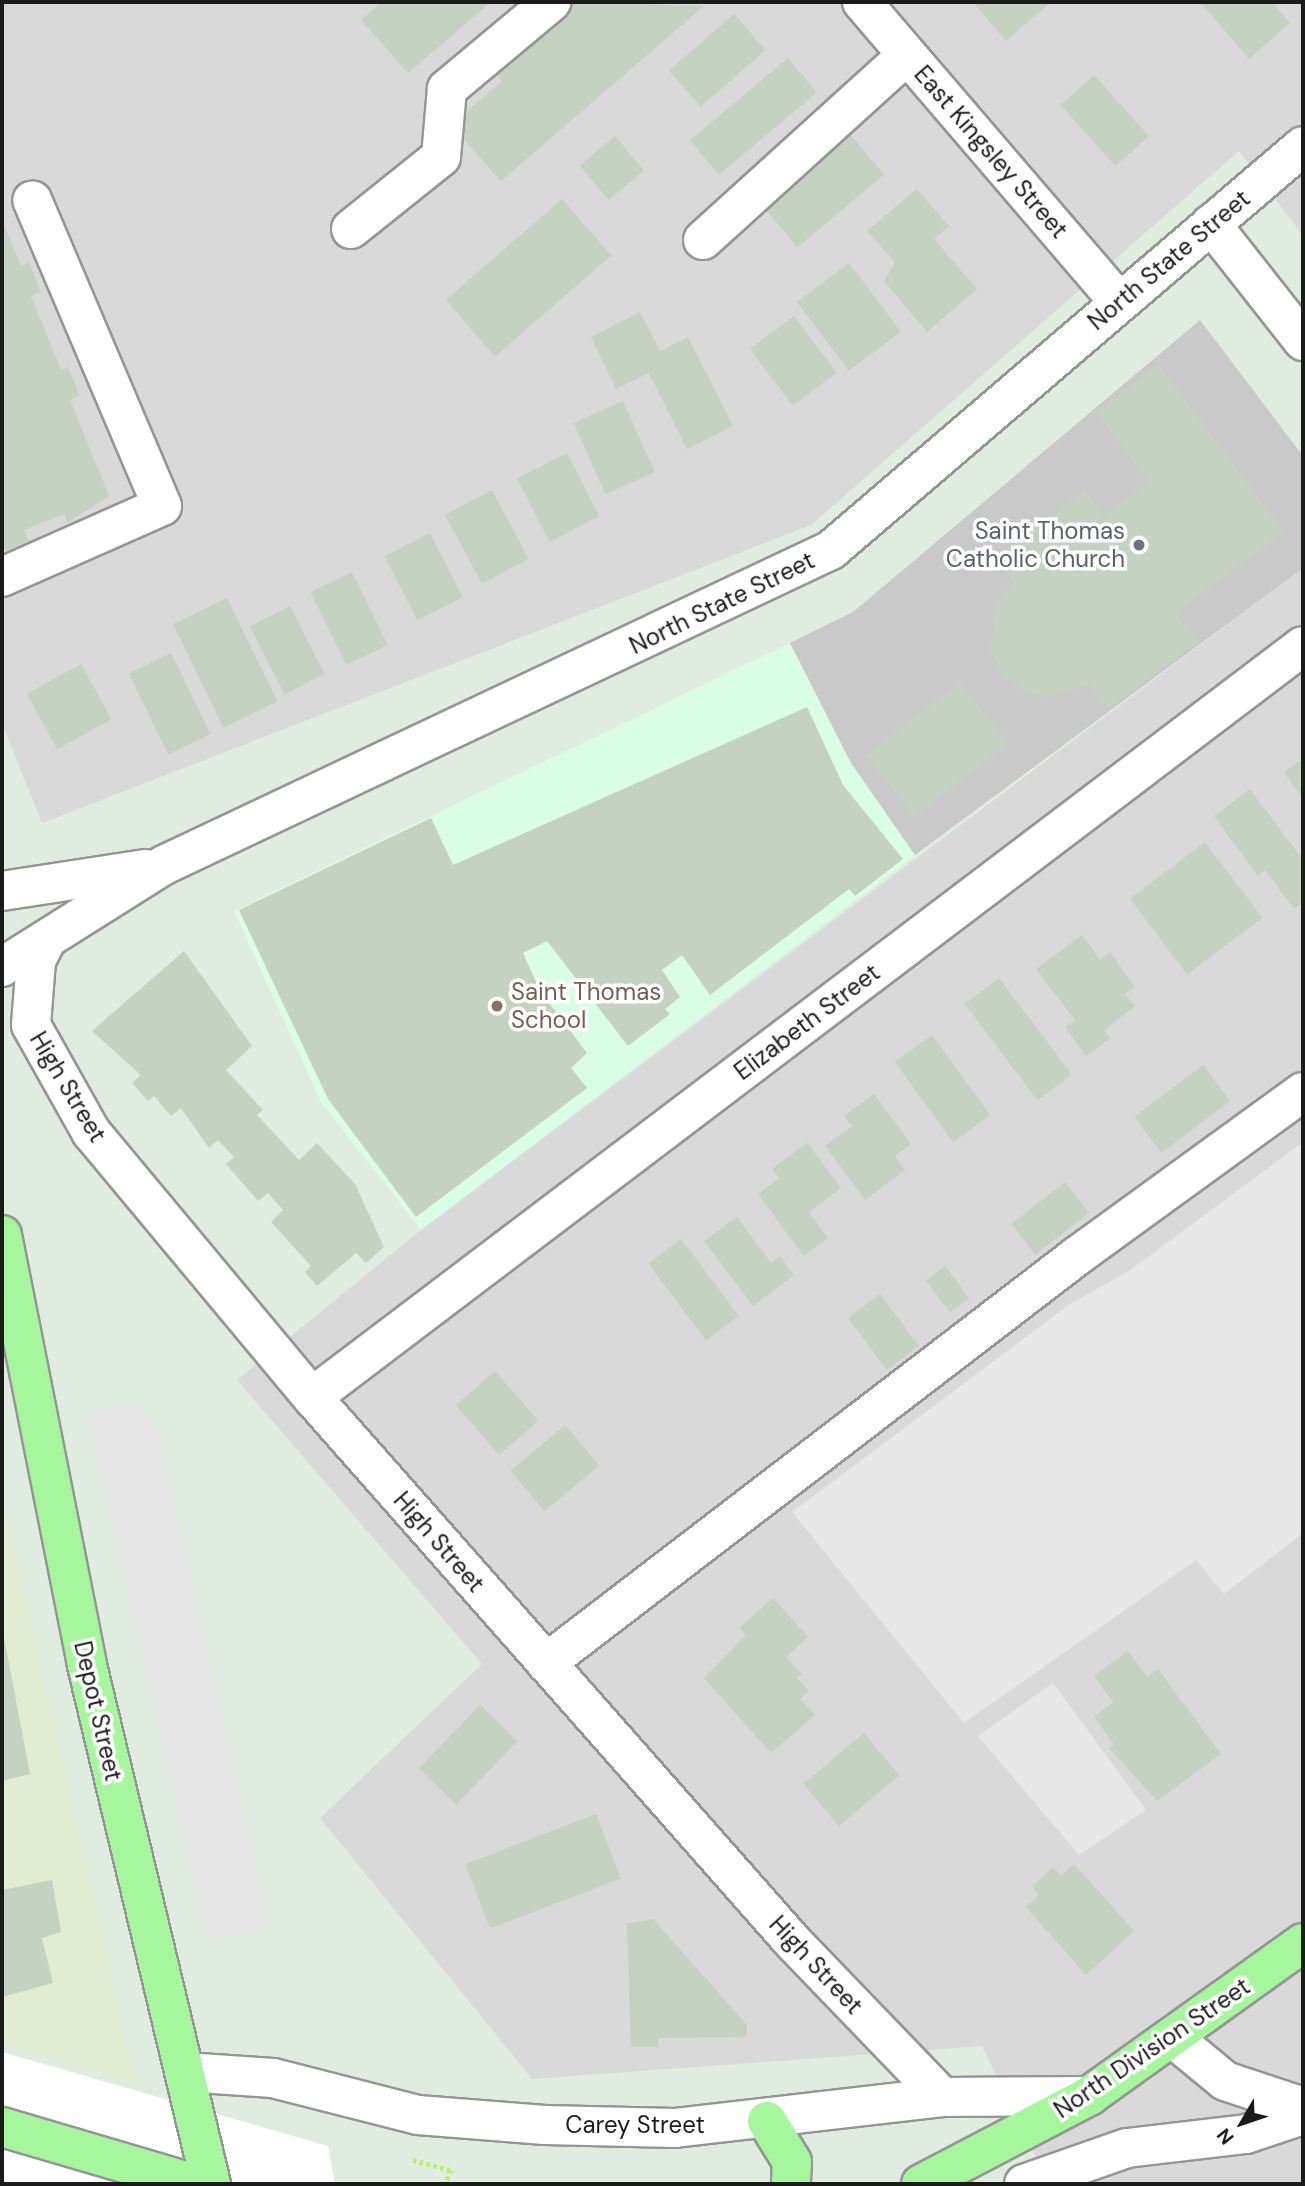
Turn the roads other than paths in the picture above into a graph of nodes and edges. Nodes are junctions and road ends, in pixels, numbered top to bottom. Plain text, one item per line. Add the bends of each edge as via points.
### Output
1 (551, 2) edge
2 (862, 2) edge
3 (907, 55) junction
4 (1303, 146) edge
5 (32, 200) dead end
6 (1211, 224) junction
7 (351, 229) dead end
8 (703, 240) dead end
9 (1119, 302) junction
10 (1303, 341) edge
11 (2, 577) edge
12 (1303, 646) edge
13 (164, 865) junction
14 (2, 891) edge
15 (47, 939) junction
16 (2, 967) edge
17 (1303, 1092) edge
18 (2, 1234) edge
19 (312, 1397) junction
20 (546, 1663) junction
21 (1303, 1943) edge
22 (1173, 2038) junction
23 (185, 2072) junction
24 (1089, 2096) junction
25 (942, 2097) junction
26 (1303, 2107) edge
27 (1303, 2115) edge
28 (766, 2121) junction
29 (2, 2127) edge
30 (196, 2184) edge
31 (211, 2184) edge
32 (792, 2184) edge
33 (921, 2184) edge
34 (1024, 2184) edge

1 - 7 street via 447,89 441,157
2 - 3 street, East Kingsley Street
3 - 8 street
3 - 9 street, East Kingsley Street
4 - 6 street, North State Street
5 - 11 street via 162,506
6 - 9 street, North State Street
6 - 10 street
9 - 13 street, North State Street via 811,561
12 - 19 street, Elizabeth Street
13 - 14 street
13 - 15 street
15 - 16 street
15 - 19 street, High Street via 30,998 31,1025 47,1060 90,1132
17 - 20 street via 1066,1265
18 - 23 main road, Depot Street via 86,1661
19 - 20 street, High Street
20 - 25 street, High Street via 792,1941
21 - 22 main road, North Division Street
22 - 24 main road, North Division Street
22 - 26 street via 1225,2081
23 - 28 street, Carey Street via 273,2078 418,2115 494,2123 675,2128
23 - 31 main road, Depot Street
24 - 25 street, Carey Street
24 - 33 main road, North Division Street
25 - 28 street, Carey Street
27 - 34 street via 1246,2134 1126,2148
28 - 32 main road via 792,2162
29 - 30 main road

